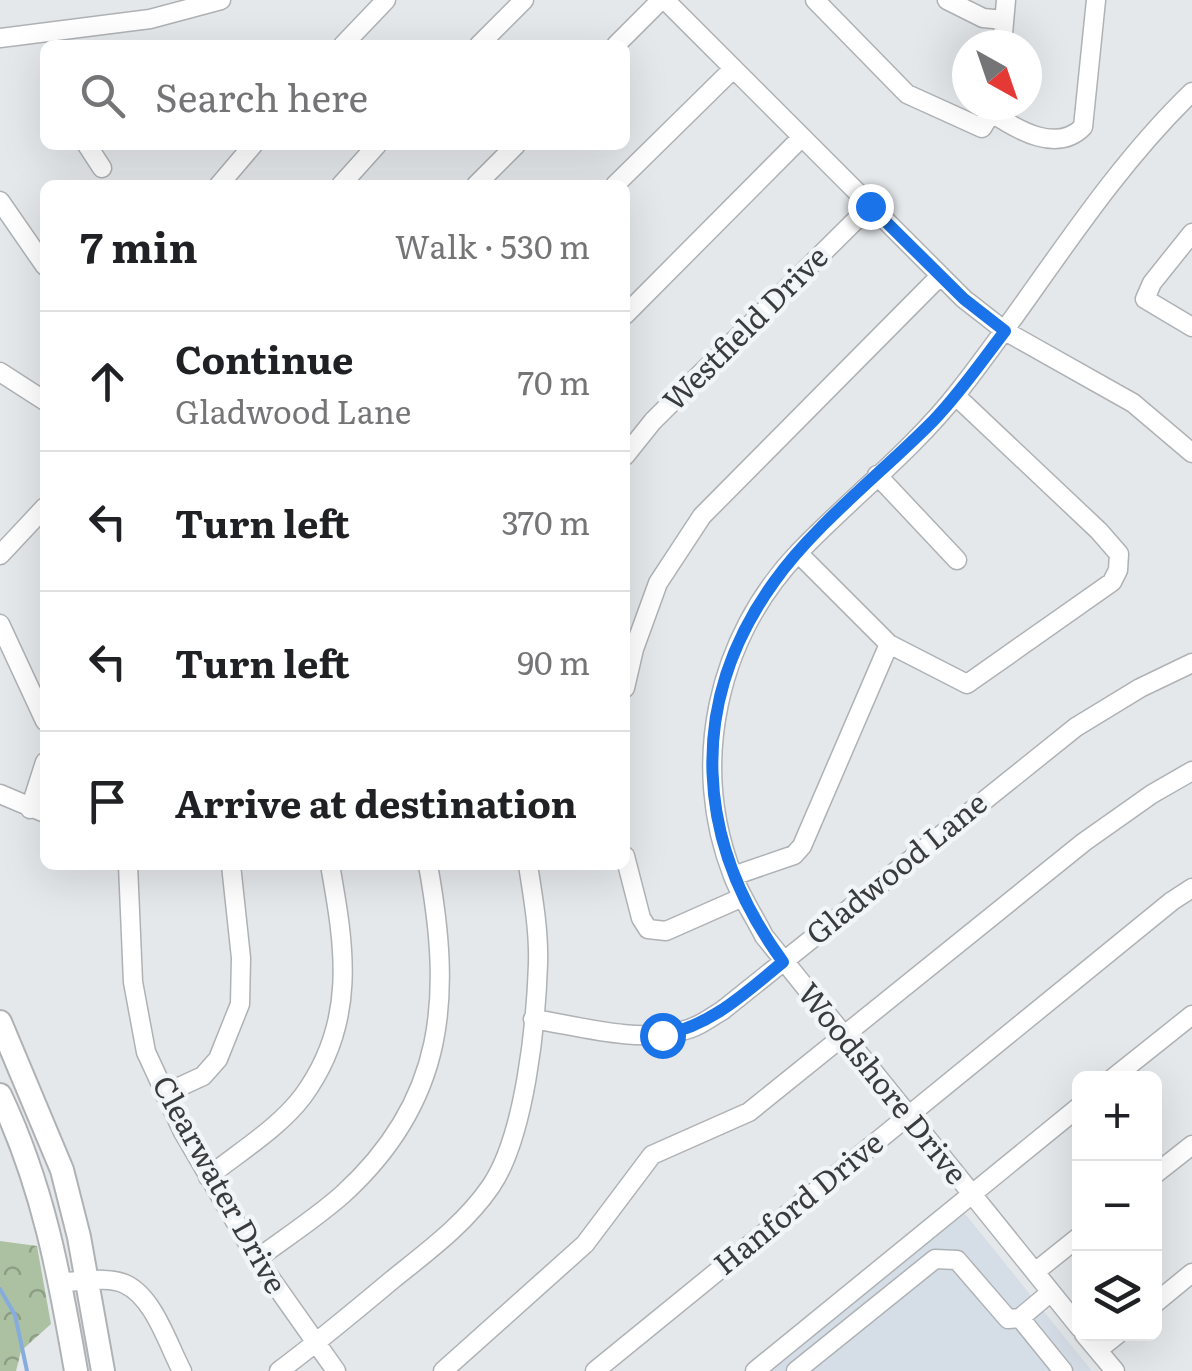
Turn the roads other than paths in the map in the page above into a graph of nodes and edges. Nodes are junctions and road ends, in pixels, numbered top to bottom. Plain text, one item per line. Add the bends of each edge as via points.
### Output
1 (220, 0) edge
2 (386, 0) edge
3 (524, 0) edge
4 (663, 0) edge
5 (815, 0) edge
6 (947, 0) edge
7 (1006, 0) edge
8 (1096, 0) edge
9 (1004, 20) junction
10 (1003, 30) edge
11 (72, 37) edge
12 (0, 38) edge
13 (348, 40) edge
14 (483, 40) edge
15 (621, 40) edge
16 (733, 69) junction
17 (1192, 92) edge
18 (952, 105) edge
19 (1001, 120) edge
20 (802, 137) junction
21 (90, 150) edge
22 (250, 150) edge
23 (373, 150) edge
24 (511, 150) edge
25 (102, 168) dead end
26 (224, 180) edge
27 (346, 180) edge
28 (481, 180) edge
29 (621, 180) edge
30 (0, 201) edge
31 (870, 206) junction
32 (1192, 233) edge
33 (40, 259) edge
34 (940, 276) junction
35 (630, 310) edge
36 (1192, 326) edge
37 (1005, 331) junction
38 (1, 375) edge
39 (956, 396) junction
40 (40, 398) edge
41 (630, 450) edge
42 (1192, 453) edge
43 (877, 475) junction
44 (40, 512) edge
45 (798, 553) junction
46 (0, 554) edge
47 (958, 560) dead end
48 (0, 624) edge
49 (888, 644) junction
50 (1192, 663) edge
51 (630, 666) edge
52 (40, 711) edge
53 (1192, 771) edge
54 (0, 794) edge
55 (38, 811) edge
56 (128, 870) edge
57 (232, 870) edge
58 (331, 870) edge
59 (429, 870) edge
60 (529, 870) edge
61 (629, 870) edge
62 (733, 876) junction
63 (1192, 888) edge
64 (743, 897) junction
65 (783, 962) junction
66 (1192, 1015) edge
67 (532, 1019) junction
68 (0, 1022) edge
69 (846, 1036) junction
70 (1122, 1071) edge
71 (164, 1094) junction
72 (0, 1095) edge
73 (1072, 1112) edge
74 (908, 1115) junction
75 (1192, 1144) edge
76 (1162, 1168) edge
77 (208, 1177) junction
78 (971, 1194) junction
79 (1072, 1242) edge
80 (257, 1260) junction
81 (1035, 1272) junction
82 (1192, 1273) edge
83 (61, 1282) junction
84 (86, 1282) junction
85 (1052, 1292) junction
86 (1162, 1297) edge
87 (1020, 1318) junction
88 (1072, 1318) edge
89 (1090, 1341) edge
90 (1109, 1341) edge
91 (315, 1344) junction
92 (1098, 1350) junction
93 (1113, 1370) edge
94 (76, 1371) edge
95 (103, 1371) edge
96 (182, 1371) edge
97 (279, 1371) edge
98 (336, 1371) edge
99 (443, 1371) edge
100 (595, 1371) edge
101 (755, 1371) edge
102 (796, 1371) edge
103 (1063, 1371) edge

1 - 11 street
2 - 13 street
3 - 14 street
4 - 15 street
4 - 16 street
5 - 18 street via 907,94
6 - 9 street via 983,18
7 - 9 street
8 - 19 street via 1083,128 1058,142
9 - 10 street
11 - 12 street
16 - 20 street
16 - 29 street
17 - 37 street, Woodshore Drive via 1133,153
20 - 31 street
20 - 35 street
21 - 25 street
22 - 26 street
23 - 27 street
24 - 28 street
30 - 33 street
31 - 34 street
31 - 41 street, Westfield Drive
32 - 36 street via 1145,299
34 - 37 street
34 - 51 street via 702,516 658,582
37 - 39 street, Woodshore Drive
37 - 42 street via 1133,404
38 - 40 street
39 - 43 street, Woodshore Drive
39 - 49 street via 1099,531 1118,554 1118,570 1112,582 967,684
43 - 45 street, Woodshore Drive
43 - 47 street
44 - 46 street
45 - 49 street
45 - 62 street, Woodshore Drive via 736,646 712,732 716,812
48 - 52 street
49 - 62 street via 802,846 794,855
50 - 65 street, Gladwood Lane via 1076,727
53 - 69 street via 1084,842
54 - 55 street
56 - 71 street, Clearwater Drive via 138,1018
57 - 71 street via 240,1004 218,1059 203,1076
58 - 77 street via 345,978 331,1040 302,1098
59 - 80 street via 441,987 435,1046 408,1116 342,1195
60 - 67 street via 538,963
61 - 64 street via 648,929 666,931
62 - 64 street, Woodshore Drive
63 - 74 street, Hanford Drive
64 - 65 street, Woodshore Drive
65 - 67 street, Gladwood Lane via 724,1010 685,1031 638,1034
65 - 69 street, Woodshore Drive
66 - 70 street
67 - 91 street via 520,1110 494,1182 450,1233
68 - 84 main road via 62,1170
69 - 74 street, Woodshore Drive
69 - 99 street via 749,1112 652,1155 586,1244
71 - 77 street, Clearwater Drive
72 - 83 main road via 34,1173
73 - 78 street
74 - 78 street, Woodshore Drive
74 - 100 street, Hanford Drive
75 - 76 street
77 - 80 street, Clearwater Drive
78 - 81 street, Woodshore Drive
78 - 101 street
79 - 81 street
80 - 91 street, Clearwater Drive
81 - 85 street, Woodshore Drive
82 - 86 street
83 - 84 street
83 - 94 main road
84 - 95 main road
84 - 96 street via 124,1282 137,1292
85 - 87 street
85 - 88 street, Woodshore Drive
87 - 102 street via 1008,1320 957,1260 935,1258
87 - 103 street
89 - 92 street
90 - 92 street
91 - 97 street
91 - 98 street, Clearwater Drive
92 - 93 street

